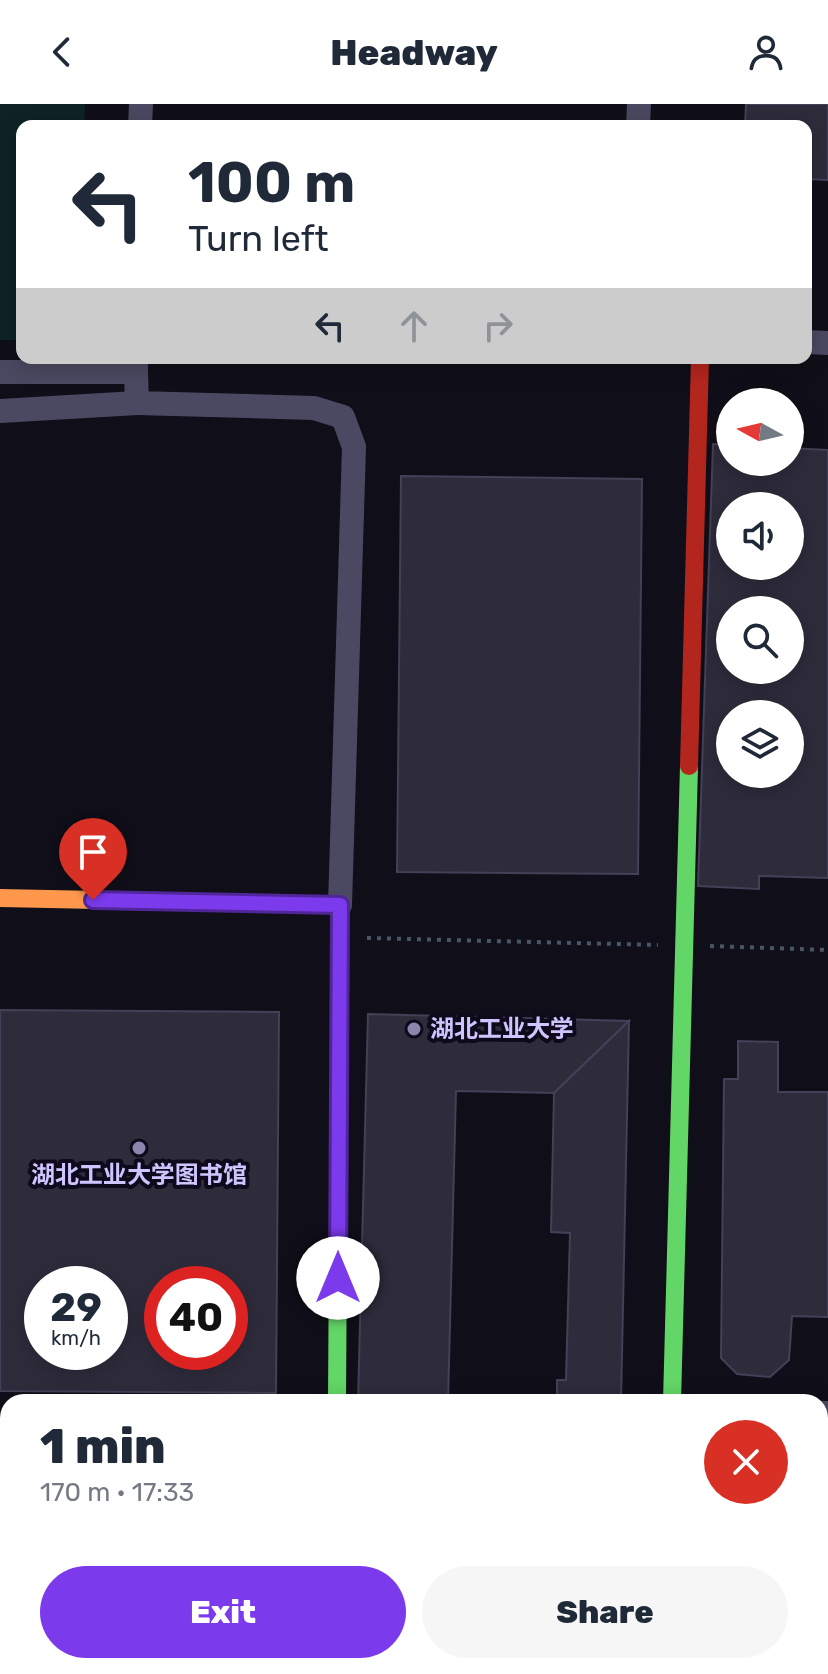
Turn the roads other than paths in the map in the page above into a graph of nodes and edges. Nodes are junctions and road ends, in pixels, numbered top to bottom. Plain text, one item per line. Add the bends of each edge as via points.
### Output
1 (700, 364) edge
2 (136, 365) edge
3 (0, 372) edge
4 (137, 403) junction
5 (0, 411) edge
6 (0, 898) edge
7 (340, 905) junction
8 (337, 1394) edge
9 (672, 1394) edge

1 - 9 street
2 - 3 street
2 - 4 street
4 - 5 street
4 - 7 street via 314,408 343,417 354,447
6 - 7 street
7 - 8 street

